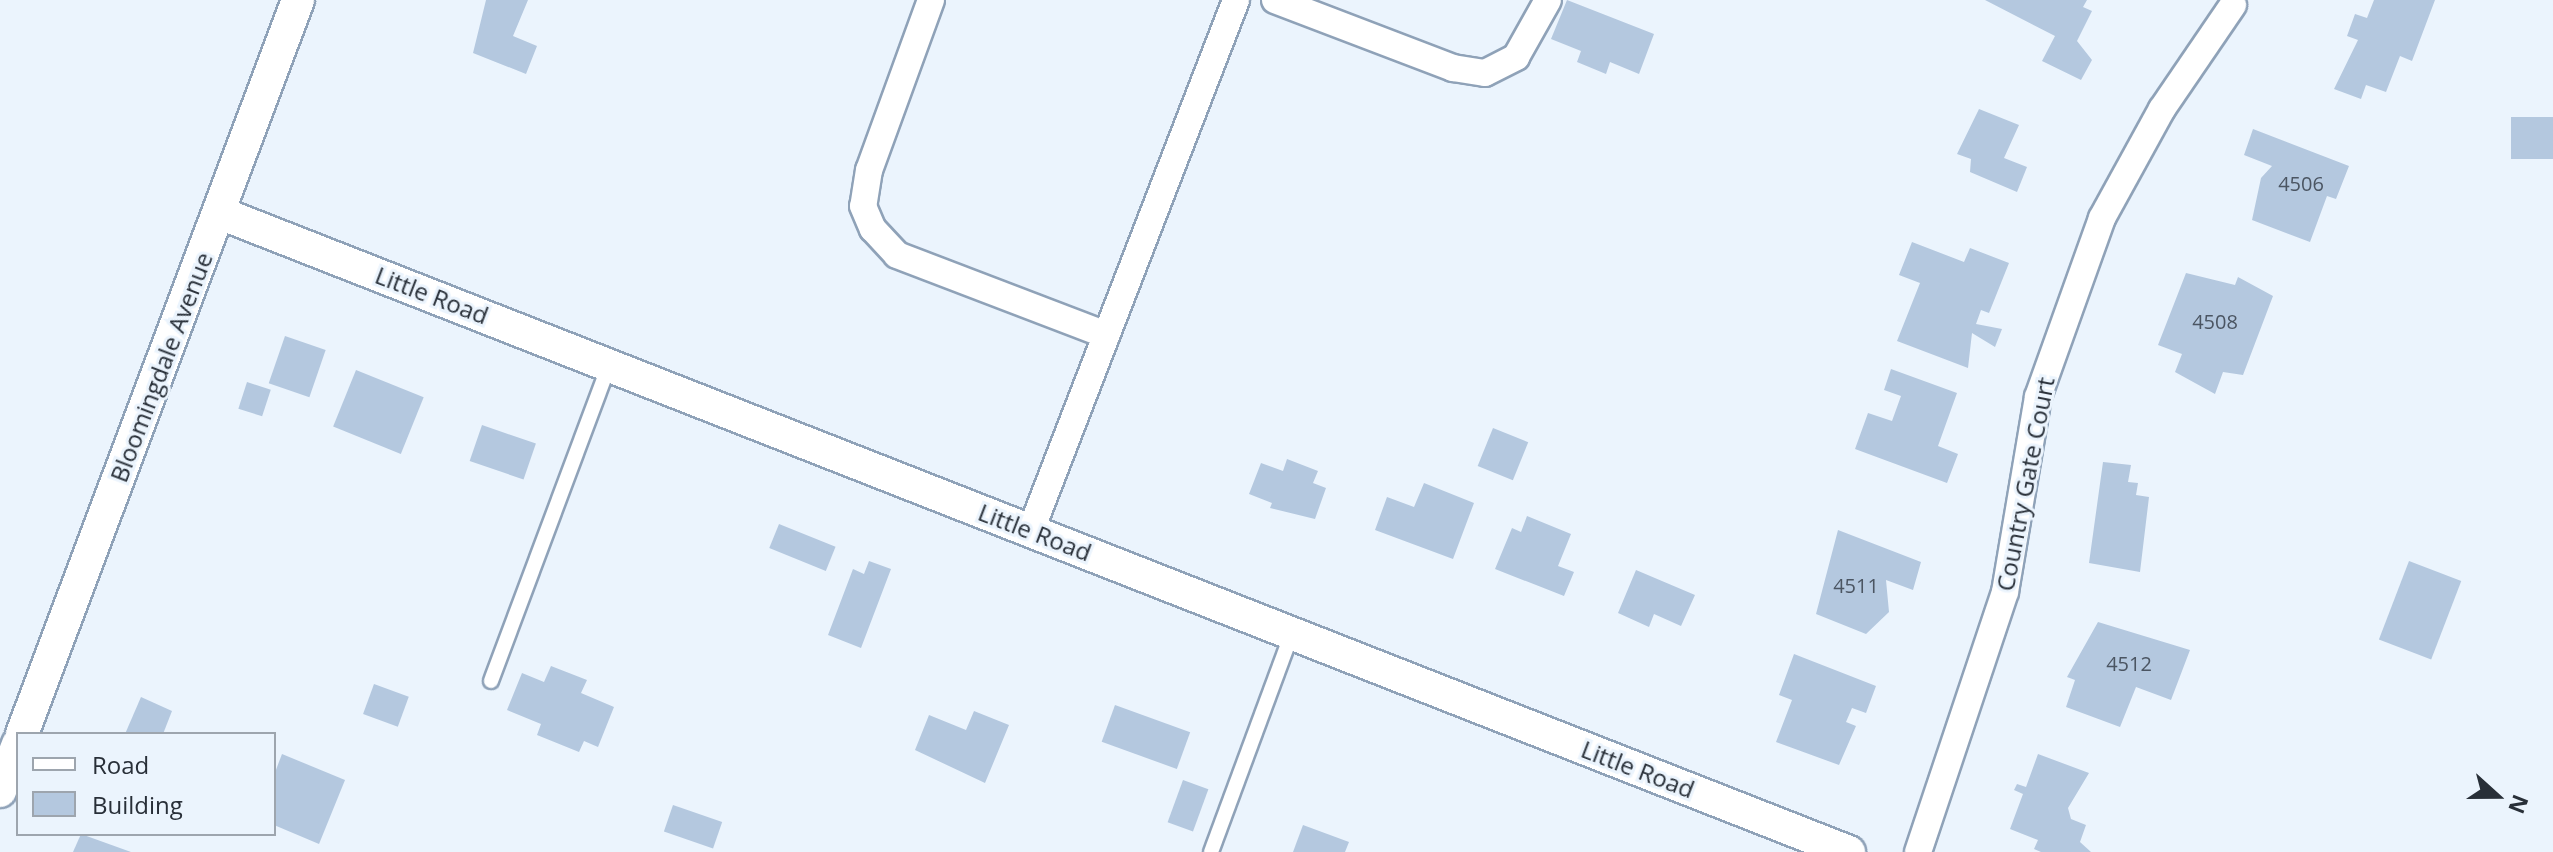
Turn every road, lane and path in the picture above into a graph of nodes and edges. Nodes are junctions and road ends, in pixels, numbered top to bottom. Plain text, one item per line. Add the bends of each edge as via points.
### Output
1 (298, 0) edge
2 (931, 0) edge
3 (1236, 0) edge
4 (1275, 0) edge
5 (1548, 0) edge
6 (2233, 5) dead end
7 (220, 213) junction
8 (1106, 335) junction
9 (609, 364) junction
10 (1031, 530) junction
11 (1292, 633) junction
12 (491, 681) dead end
13 (23, 732) edge
14 (16, 749) edge
15 (0, 791) edge
16 (1211, 852) edge
17 (1849, 852) edge
18 (1918, 852) edge

1 - 7 street, Bloomingdale Avenue
2 - 8 street via 869,170 863,206 873,229 897,255
3 - 8 street
4 - 5 street via 1453,68 1485,73 1516,57
6 - 18 street, Country Gate Court via 2162,109 2102,218 2038,397 2005,592
7 - 9 street, Little Road
7 - 13 street, Bloomingdale Avenue
8 - 10 street
9 - 10 street, Little Road
9 - 12 lane
10 - 11 street, Little Road
11 - 16 lane
11 - 17 street, Little Road
14 - 15 street

